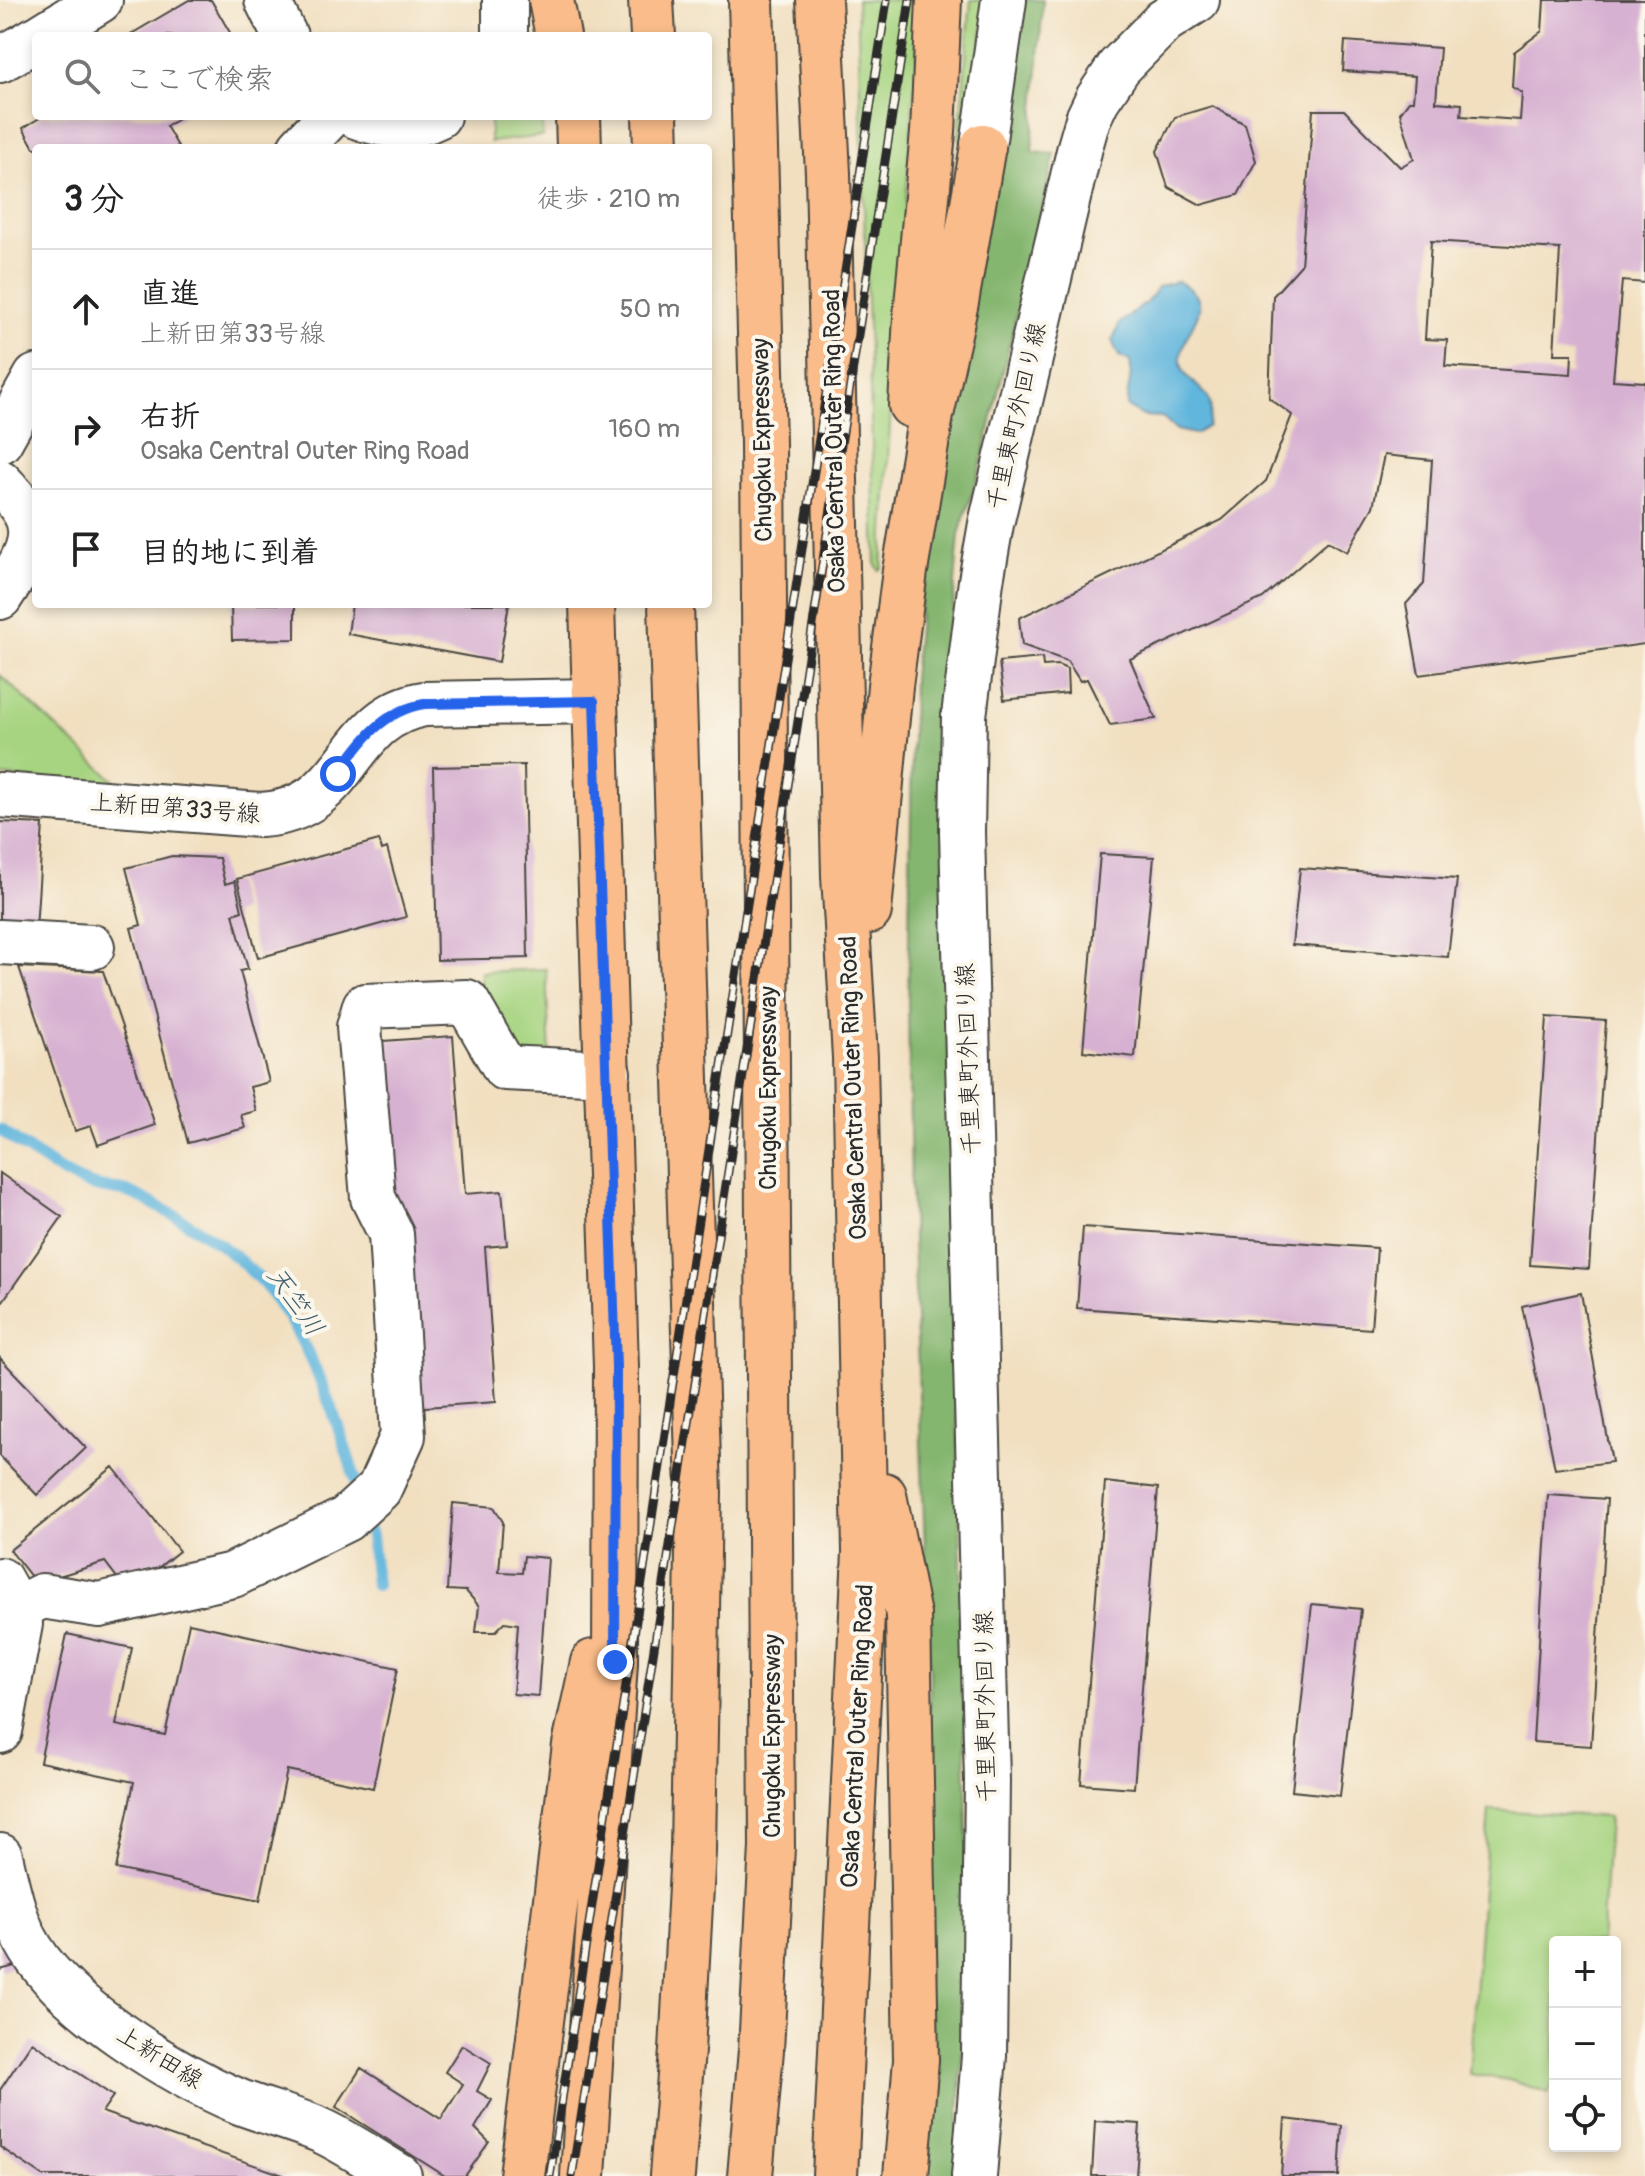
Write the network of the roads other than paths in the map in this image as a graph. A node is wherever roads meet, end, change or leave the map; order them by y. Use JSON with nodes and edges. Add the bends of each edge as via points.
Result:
{"nodes":[{"id":1,"x":100,"y":0,"type":"edge"},
{"id":2,"x":267,"y":0,"type":"edge"},
{"id":3,"x":505,"y":0,"type":"edge"},
{"id":4,"x":551,"y":0,"type":"edge"},
{"id":5,"x":575,"y":0,"type":"edge"},
{"id":6,"x":651,"y":0,"type":"edge"},
{"id":7,"x":751,"y":0,"type":"edge"},
{"id":8,"x":819,"y":0,"type":"edge"},
{"id":9,"x":939,"y":0,"type":"edge"},
{"id":10,"x":1004,"y":0,"type":"edge"},
{"id":11,"x":1197,"y":0,"type":"edge"},
{"id":12,"x":48,"y":32,"type":"edge"},
{"id":13,"x":283,"y":32,"type":"edge"},
{"id":14,"x":505,"y":32,"type":"edge"},
{"id":15,"x":557,"y":32,"type":"edge"},
{"id":16,"x":576,"y":32,"type":"edge"},
{"id":17,"x":653,"y":32,"type":"edge"},
{"id":18,"x":32,"y":41,"type":"edge"},
{"id":19,"x":0,"y":60,"type":"edge"},
{"id":20,"x":326,"y":120,"type":"edge"},
{"id":21,"x":368,"y":120,"type":"edge"},
{"id":22,"x":428,"y":120,"type":"edge"},
{"id":23,"x":655,"y":120,"type":"edge"},
{"id":24,"x":304,"y":144,"type":"edge"},
{"id":25,"x":656,"y":144,"type":"edge"},
{"id":26,"x":983,"y":146,"type":"joint"},
{"id":27,"x":32,"y":384,"type":"edge"},
{"id":28,"x":0,"y":441,"type":"edge"},
{"id":29,"x":0,"y":482,"type":"edge"},
{"id":30,"x":905,"y":571,"type":"junction"},
{"id":31,"x":0,"y":597,"type":"edge"},
{"id":32,"x":592,"y":608,"type":"edge"},
{"id":33,"x":671,"y":608,"type":"edge"},
{"id":34,"x":594,"y":701,"type":"junction"},
{"id":35,"x":0,"y":795,"type":"edge"},
{"id":36,"x":0,"y":942,"type":"edge"},
{"id":37,"x":92,"y":947,"type":"dead end"},
{"id":38,"x":855,"y":1057,"type":"junction"},
{"id":39,"x":608,"y":1073,"type":"junction"},
{"id":40,"x":862,"y":1383,"type":"junction"},
{"id":41,"x":615,"y":1566,"type":"junction"},
{"id":42,"x":8,"y":1594,"type":"edge"},
{"id":43,"x":0,"y":1731,"type":"edge"},
{"id":44,"x":0,"y":1856,"type":"edge"},
{"id":45,"x":399,"y":2176,"type":"edge"},
{"id":46,"x":522,"y":2176,"type":"edge"},
{"id":47,"x":583,"y":2176,"type":"edge"},
{"id":48,"x":672,"y":2176,"type":"edge"},
{"id":49,"x":750,"y":2176,"type":"edge"},
{"id":50,"x":835,"y":2176,"type":"edge"},
{"id":51,"x":906,"y":2176,"type":"edge"},
{"id":52,"x":974,"y":2176,"type":"edge"}],
"edges":[{"from":1,"to":12,"type":"street"},
{"from":2,"to":13,"type":"street"},
{"from":3,"to":14,"type":"street"},
{"from":4,"to":15,"type":"main road"},
{"from":5,"to":16,"type":"main road"},
{"from":6,"to":17,"type":"main road"},
{"from":7,"to":49,"type":"main road","name":"Chugoku Expressway","via":[[763,459],[772,1847]]},
{"from":8,"to":38,"type":"main road","name":"Osaka Central Outer Ring Road","via":[[828,173],[844,876]]},
{"from":9,"to":30,"type":"main road","via":[[916,316]]},
{"from":10,"to":26,"type":"street"},
{"from":11,"to":52,"type":"street","name":"千里東町外回り線","via":[[1164,21],[1119,67],[1088,119],[991,524],[965,701],[962,832],[987,1780],[984,2056]]},
{"from":18,"to":19,"type":"street"},
{"from":20,"to":24,"type":"street"},
{"from":21,"to":22,"type":"street","via":[[402,127]]},
{"from":23,"to":25,"type":"main road"},
{"from":26,"to":30,"type":"main road"},
{"from":27,"to":28,"type":"street"},
{"from":29,"to":31,"type":"street","via":[[26,513],[30,535]]},
{"from":30,"to":38,"type":"main road"},
{"from":32,"to":34,"type":"main road"},
{"from":33,"to":48,"type":"main road","via":[[699,1492],[693,1851]]},
{"from":34,"to":35,"type":"street","name":"上新田第33号線","via":[[408,707],[380,723],[310,802],[279,814]]},
{"from":34,"to":39,"type":"main road"},
{"from":36,"to":37,"type":"street"},
{"from":38,"to":40,"type":"main road","name":"Osaka Central Outer Ring Road"},
{"from":39,"to":41,"type":"main road"},
{"from":39,"to":42,"type":"street","via":[[505,1068],[467,1002],[365,1006],[359,1027],[373,1198],[391,1234],[403,1436],[379,1489],[346,1519],[233,1575],[99,1605]]},
{"from":40,"to":50,"type":"main road","name":"Osaka Central Outer Ring Road","via":[[865,1552]]},
{"from":40,"to":51,"type":"main road","via":[[908,1615],[916,2060]]},
{"from":41,"to":46,"type":"main road","via":[[575,1745]]},
{"from":41,"to":47,"type":"main road","via":[[615,1662]]},
{"from":42,"to":43,"type":"street","via":[[20,1624]]},
{"from":44,"to":45,"type":"street","name":"上新田線","via":[[31,1949],[73,1998],[154,2057],[211,2089],[324,2132]]}]}
